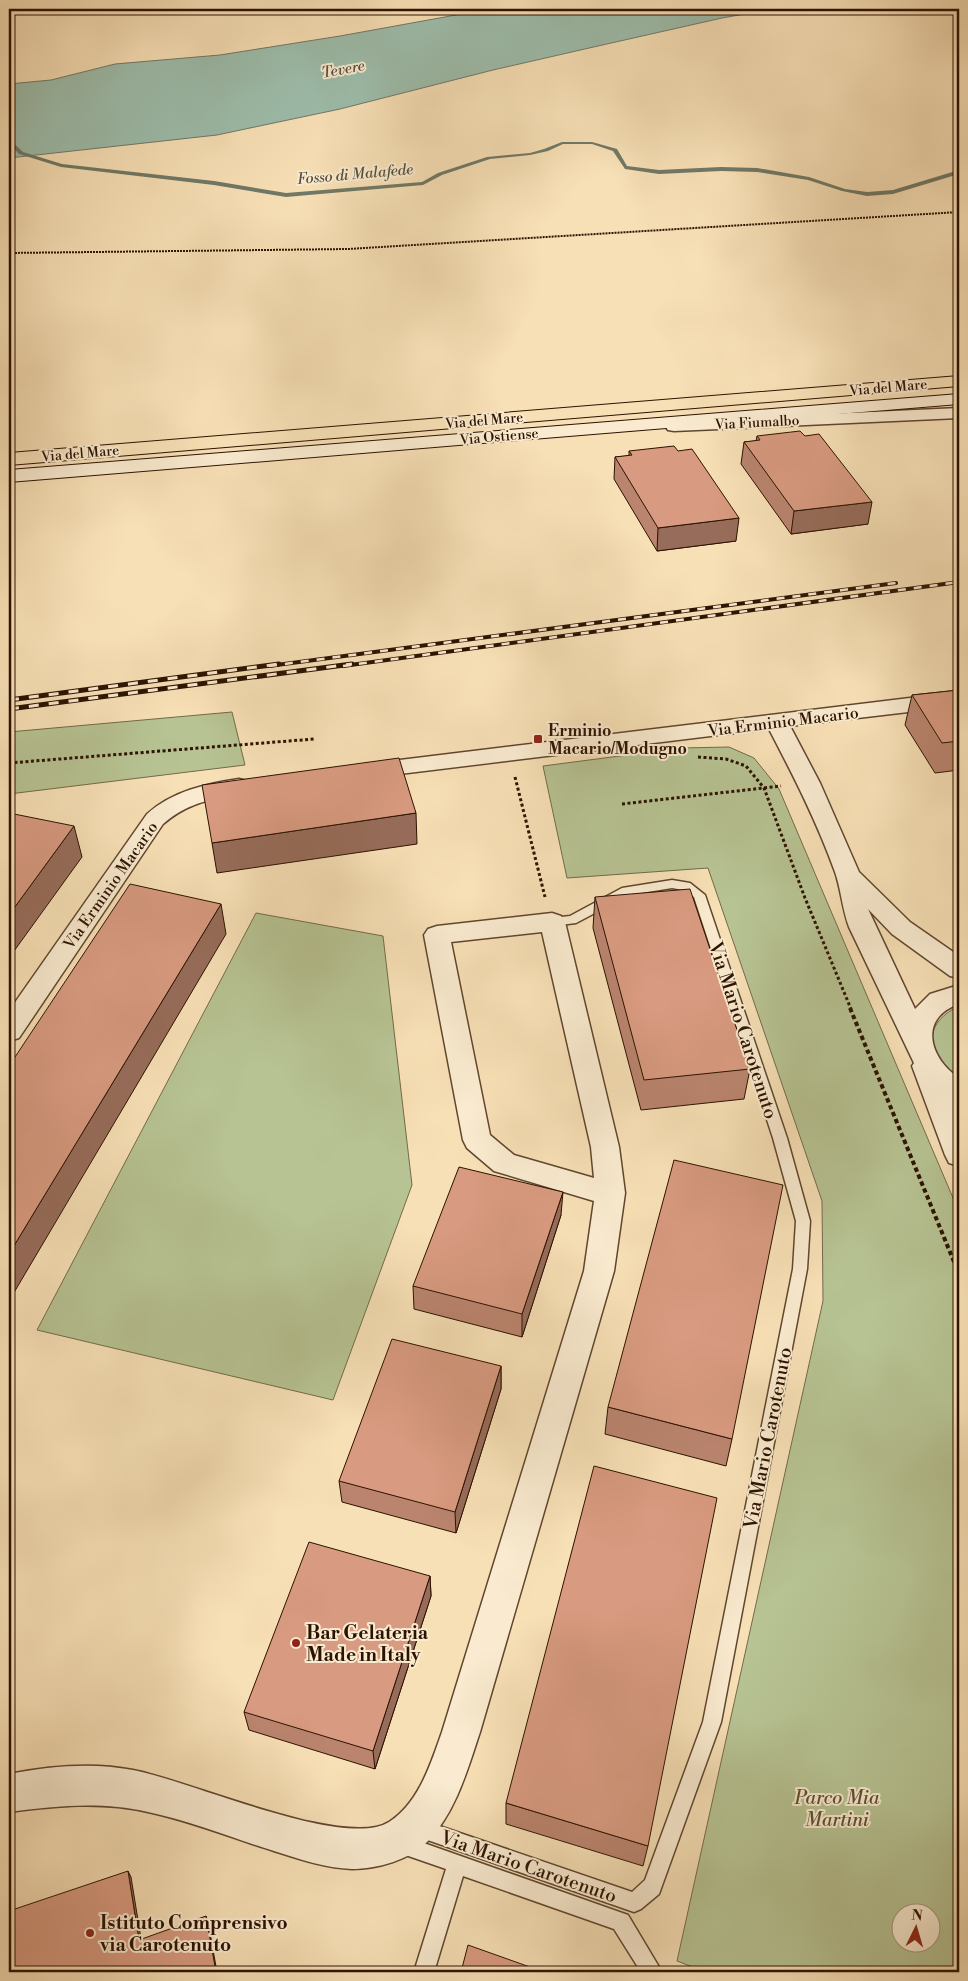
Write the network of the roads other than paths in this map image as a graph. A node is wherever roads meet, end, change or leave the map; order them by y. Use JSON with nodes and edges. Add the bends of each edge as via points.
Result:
{"nodes":[{"id":1,"x":959,"y":381,"type":"edge"},
{"id":2,"x":959,"y":399,"type":"edge"},
{"id":3,"x":959,"y":413,"type":"edge"},
{"id":4,"x":556,"y":432,"type":"junction"},
{"id":5,"x":9,"y":459,"type":"edge"},
{"id":6,"x":9,"y":476,"type":"edge"},
{"id":7,"x":959,"y":699,"type":"edge"},
{"id":8,"x":777,"y":722,"type":"junction"},
{"id":9,"x":347,"y":773,"type":"edge"},
{"id":10,"x":256,"y":784,"type":"edge"},
{"id":11,"x":848,"y":874,"type":"junction"},
{"id":12,"x":552,"y":922,"type":"junction"},
{"id":13,"x":959,"y":969,"type":"edge"},
{"id":14,"x":959,"y":994,"type":"edge"},
{"id":15,"x":9,"y":1031,"type":"edge"},
{"id":16,"x":920,"y":1051,"type":"junction"},
{"id":17,"x":959,"y":1092,"type":"edge"},
{"id":18,"x":959,"y":1155,"type":"edge"},
{"id":19,"x":610,"y":1193,"type":"junction"},
{"id":20,"x":9,"y":1793,"type":"edge"},
{"id":21,"x":404,"y":1834,"type":"junction"},
{"id":22,"x":457,"y":1864,"type":"junction"},
{"id":23,"x":424,"y":1972,"type":"edge"},
{"id":24,"x":652,"y":1972,"type":"edge"}],
"edges":[{"from":1,"to":5,"type":"main road","name":"Via del Mare"},
{"from":2,"to":4,"type":"main road","name":"Via Ostiense"},
{"from":3,"to":4,"type":"street","name":"Via Fiumalbo"},
{"from":4,"to":6,"type":"main road","name":"Via Ostiense"},
{"from":7,"to":8,"type":"street","name":"Via Erminio Macario"},
{"from":8,"to":9,"type":"street","name":"Via Erminio Macario"},
{"from":8,"to":11,"type":"street","via":[[809,783]]},
{"from":10,"to":15,"type":"street","name":"Via Erminio Macario","via":[[205,792],[181,800],[161,813]]},
{"from":11,"to":13,"type":"street","via":[[901,928]]},
{"from":11,"to":16,"type":"street","via":[[862,927]]},
{"from":12,"to":19,"type":"street","name":"Via Mario Carotenuto","via":[[605,1147]]},
{"from":12,"to":19,"type":"street","name":"Via Mario Carotenuto","via":[[437,935],[477,1140],[504,1163]]},
{"from":12,"to":21,"type":"lane","name":"Via Mario Carotenuto","via":[[572,920],[626,891],[672,884],[686,886],[699,895],[780,1138],[803,1221],[800,1269],[712,1722],[652,1887],[634,1902]]},
{"from":14,"to":16,"type":"street","via":[[943,999],[925,1014],[918,1029]]},
{"from":16,"to":17,"type":"street","via":[[941,1080]]},
{"from":16,"to":18,"type":"street"},
{"from":19,"to":21,"type":"street","name":"Via Mario Carotenuto","via":[[599,1270],[462,1732],[440,1787],[428,1808]]},
{"from":20,"to":21,"type":"street","via":[[85,1785],[111,1786],[153,1794],[323,1845],[365,1848]]},
{"from":21,"to":22,"type":"lane"},
{"from":22,"to":23,"type":"lane"},
{"from":22,"to":24,"type":"lane","via":[[621,1922]]}]}
